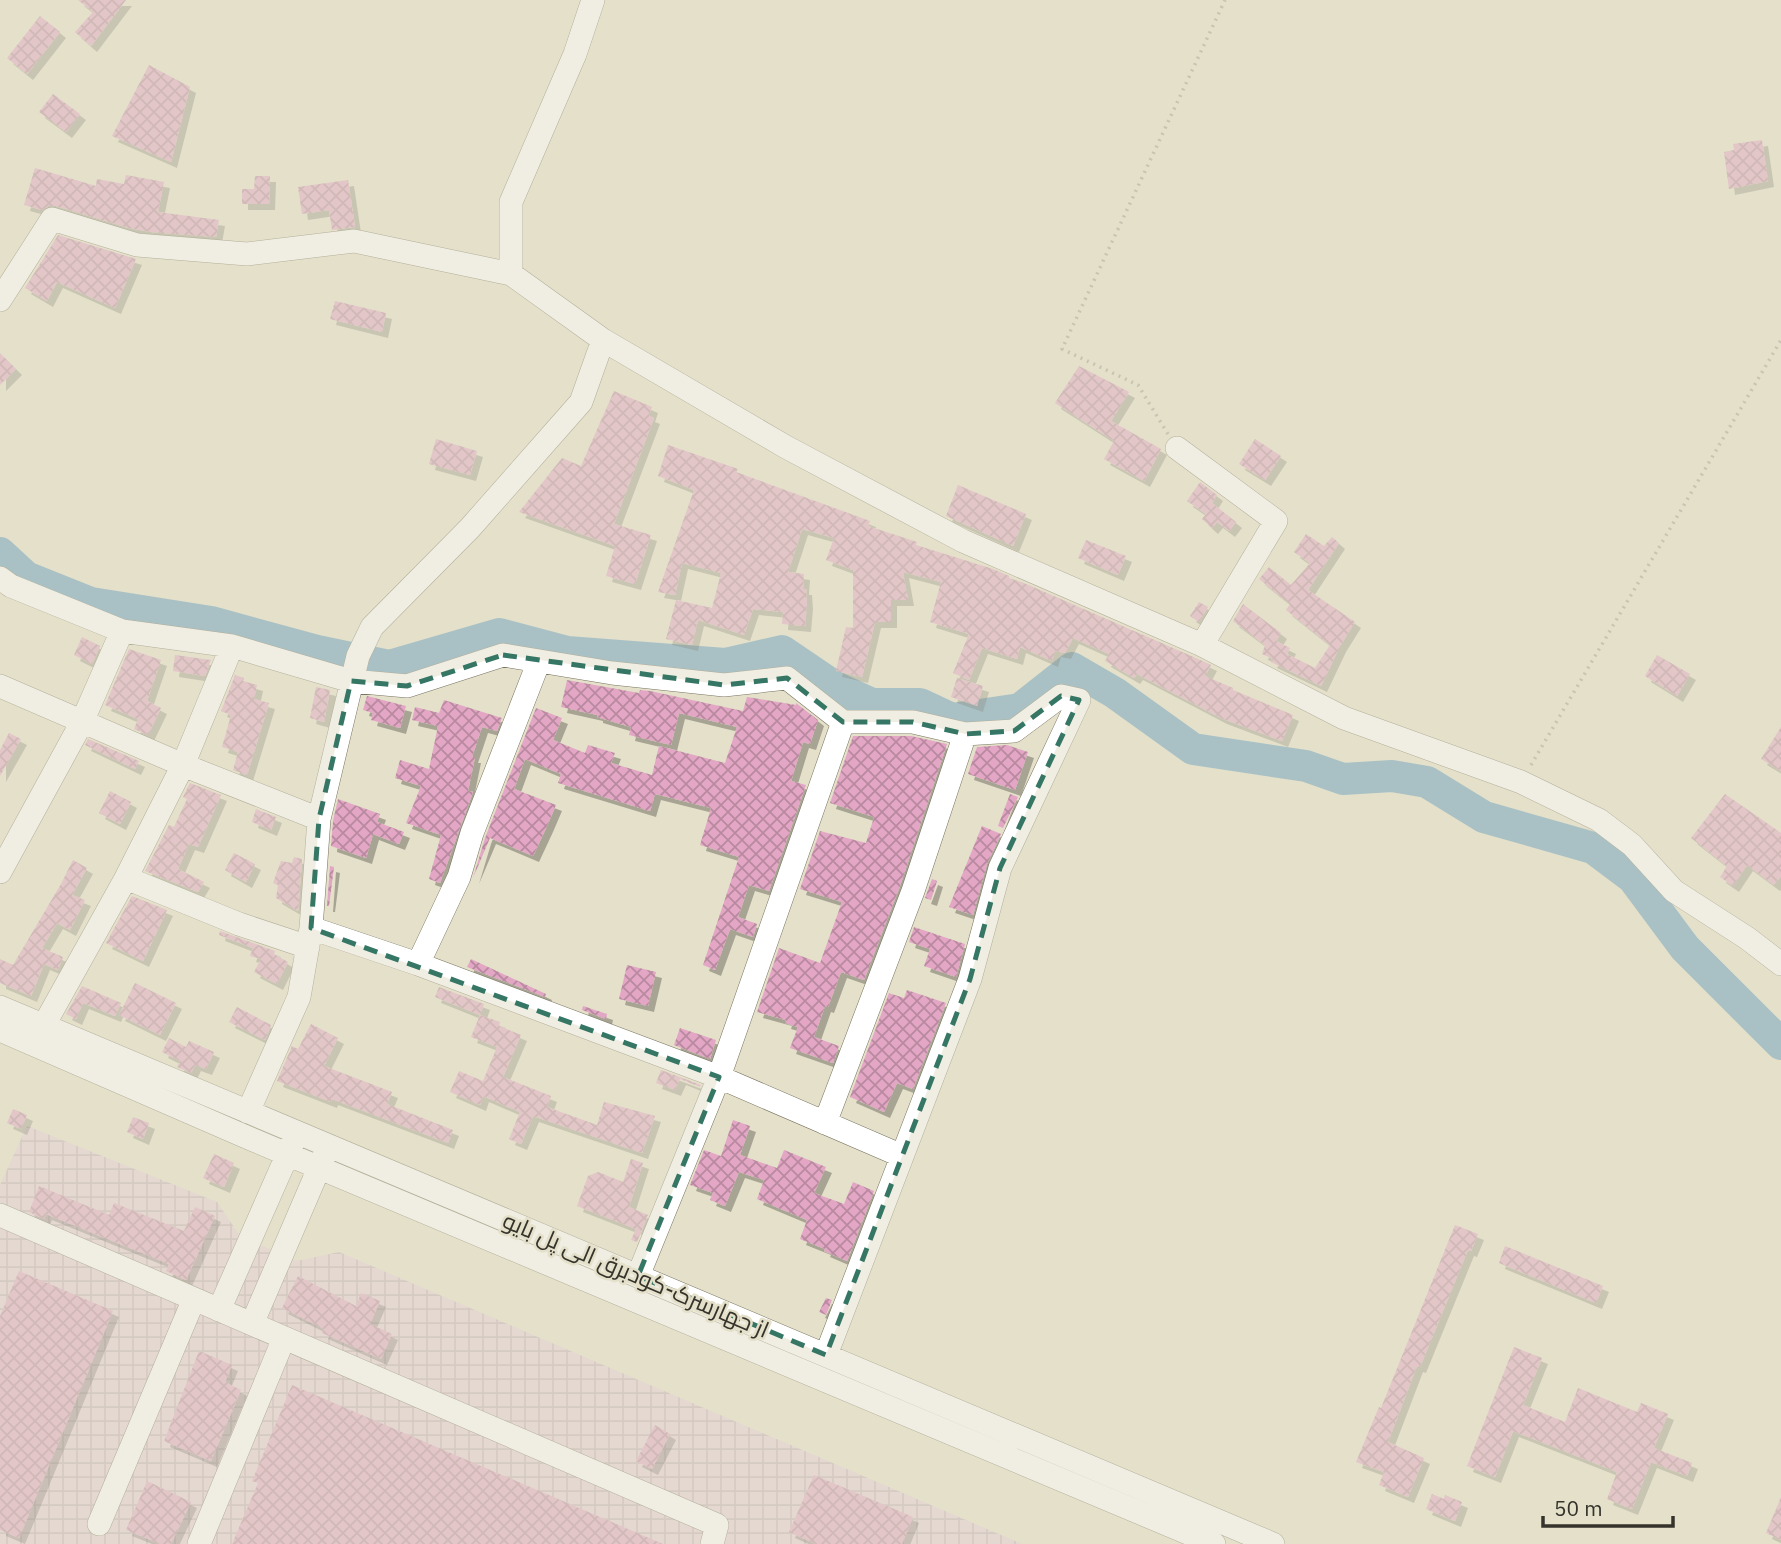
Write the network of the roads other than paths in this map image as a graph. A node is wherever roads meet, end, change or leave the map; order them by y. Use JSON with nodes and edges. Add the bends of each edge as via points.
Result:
{"nodes":[{"id":1,"x":593,"y":0,"type":"edge"},
{"id":2,"x":511,"y":274,"type":"junction"},
{"id":3,"x":0,"y":300,"type":"edge"},
{"id":4,"x":603,"y":340,"type":"junction"},
{"id":5,"x":1177,"y":448,"type":"road end"},
{"id":6,"x":0,"y":578,"type":"edge"},
{"id":7,"x":122,"y":631,"type":"junction"},
{"id":8,"x":1202,"y":645,"type":"junction"},
{"id":9,"x":232,"y":646,"type":"junction"},
{"id":10,"x":539,"y":661,"type":"junction"},
{"id":11,"x":354,"y":669,"type":"junction"},
{"id":12,"x":0,"y":686,"type":"edge"},
{"id":13,"x":82,"y":722,"type":"junction"},
{"id":14,"x":843,"y":722,"type":"junction"},
{"id":15,"x":965,"y":734,"type":"junction"},
{"id":16,"x":183,"y":765,"type":"junction"},
{"id":17,"x":319,"y":819,"type":"junction"},
{"id":18,"x":0,"y":872,"type":"edge"},
{"id":19,"x":126,"y":878,"type":"junction"},
{"id":20,"x":309,"y":937,"type":"junction"},
{"id":21,"x":418,"y":964,"type":"junction"},
{"id":22,"x":1781,"y":964,"type":"edge"},
{"id":23,"x":0,"y":1007,"type":"edge"},
{"id":24,"x":44,"y":1025,"type":"junction"},
{"id":25,"x":0,"y":1030,"type":"edge"},
{"id":26,"x":719,"y":1077,"type":"junction"},
{"id":27,"x":248,"y":1112,"type":"junction"},
{"id":28,"x":825,"y":1123,"type":"junction"},
{"id":29,"x":297,"y":1132,"type":"junction"},
{"id":30,"x":329,"y":1146,"type":"junction"},
{"id":31,"x":287,"y":1154,"type":"junction"},
{"id":32,"x":902,"y":1156,"type":"junction"},
{"id":33,"x":319,"y":1168,"type":"junction"},
{"id":34,"x":0,"y":1215,"type":"edge"},
{"id":35,"x":638,"y":1276,"type":"junction"},
{"id":36,"x":194,"y":1299,"type":"junction"},
{"id":37,"x":219,"y":1310,"type":"junction"},
{"id":38,"x":251,"y":1324,"type":"junction"},
{"id":39,"x":284,"y":1338,"type":"junction"},
{"id":40,"x":826,"y":1355,"type":"junction"},
{"id":41,"x":99,"y":1524,"type":"dead end"},
{"id":42,"x":199,"y":1544,"type":"edge"},
{"id":43,"x":712,"y":1544,"type":"edge"},
{"id":44,"x":1214,"y":1544,"type":"edge"},
{"id":45,"x":1273,"y":1544,"type":"edge"}],
"edges":[{"from":1,"to":2,"type":"street","via":[[512,202]]},
{"from":2,"to":3,"type":"street","via":[[354,241],[247,254],[137,245],[52,219]]},
{"from":2,"to":4,"type":"street"},
{"from":4,"to":8,"type":"street","via":[[786,447],[964,541]]},
{"from":4,"to":11,"type":"street","via":[[581,401],[470,528],[372,627]]},
{"from":5,"to":8,"type":"street","via":[[1276,521]]},
{"from":6,"to":7,"type":"street"},
{"from":7,"to":9,"type":"street"},
{"from":7,"to":13,"type":"street"},
{"from":8,"to":22,"type":"street","via":[[1344,718],[1521,782],[1599,820],[1632,845],[1674,891]]},
{"from":9,"to":11,"type":"street"},
{"from":9,"to":16,"type":"street"},
{"from":10,"to":11,"type":"street","via":[[503,655],[407,686]]},
{"from":10,"to":14,"type":"street","via":[[724,685],[787,678]]},
{"from":10,"to":21,"type":"street","via":[[459,877]]},
{"from":11,"to":17,"type":"street"},
{"from":12,"to":13,"type":"street"},
{"from":13,"to":16,"type":"street"},
{"from":13,"to":18,"type":"street"},
{"from":14,"to":15,"type":"street","via":[[912,722]]},
{"from":14,"to":26,"type":"street"},
{"from":15,"to":28,"type":"street","via":[[913,891]]},
{"from":15,"to":32,"type":"street","via":[[1014,731],[1061,696],[1079,700],[1000,868],[970,979]]},
{"from":16,"to":17,"type":"street"},
{"from":16,"to":19,"type":"street"},
{"from":17,"to":20,"type":"street"},
{"from":19,"to":20,"type":"street","via":[[226,919]]},
{"from":19,"to":24,"type":"street"},
{"from":20,"to":21,"type":"street"},
{"from":20,"to":27,"type":"street","via":[[299,998]]},
{"from":21,"to":26,"type":"street"},
{"from":23,"to":24,"type":"street","name":"از جهارسرک-کودبرق الی پل بایو"},
{"from":24,"to":27,"type":"street","name":"از جهارسرک-کودبرق الی پل بایو"},
{"from":25,"to":31,"type":"street","name":"از جهارسرک-کودبرق الی پل بایو"},
{"from":26,"to":28,"type":"street"},
{"from":26,"to":35,"type":"street"},
{"from":27,"to":29,"type":"street","name":"از جهارسرک-کودبرق الی پل بایو"},
{"from":28,"to":32,"type":"street"},
{"from":29,"to":30,"type":"street","name":"از جهارسرک-کودبرق الی پل بایو"},
{"from":29,"to":31,"type":"street"},
{"from":30,"to":33,"type":"street"},
{"from":30,"to":35,"type":"street","name":"از جهارسرک-کودبرق الی پل بایو"},
{"from":31,"to":33,"type":"street","name":"از جهارسرک-کودبرق الی پل بایو"},
{"from":31,"to":37,"type":"street"},
{"from":32,"to":40,"type":"street"},
{"from":33,"to":38,"type":"street"},
{"from":33,"to":44,"type":"street","name":"از جهارسرک-کودبرق الی پل بایو"},
{"from":34,"to":36,"type":"street"},
{"from":35,"to":40,"type":"street","name":"از جهارسرک-کودبرق الی پل بایو"},
{"from":36,"to":37,"type":"street"},
{"from":36,"to":41,"type":"street"},
{"from":37,"to":38,"type":"street"},
{"from":38,"to":39,"type":"street"},
{"from":39,"to":42,"type":"street"},
{"from":39,"to":43,"type":"street","via":[[717,1525]]},
{"from":40,"to":45,"type":"street","name":"از جهارسرک-کودبرق الی پل بایو"}]}
